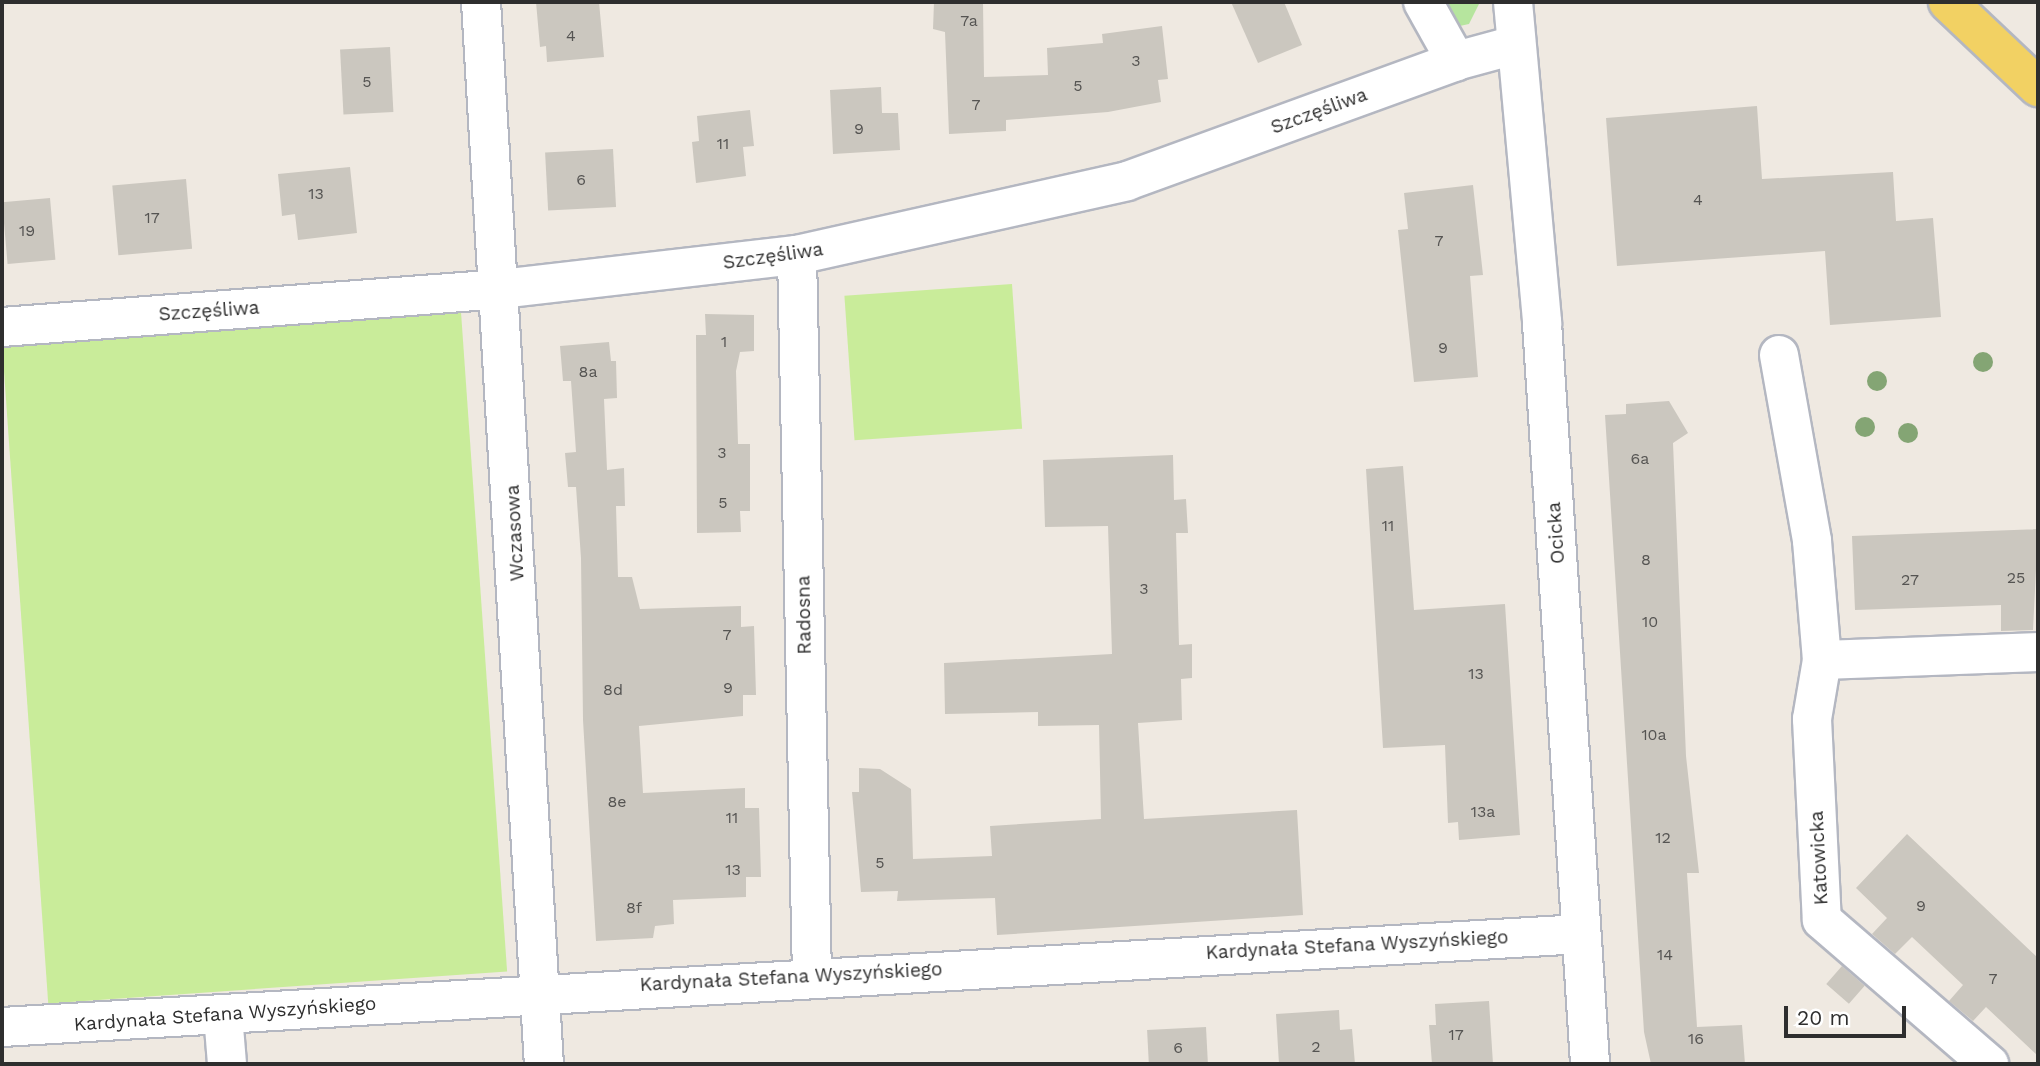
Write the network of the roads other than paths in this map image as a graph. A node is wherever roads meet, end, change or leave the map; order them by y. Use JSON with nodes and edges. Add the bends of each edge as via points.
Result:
{"nodes":[{"id":1,"x":481,"y":2,"type":"edge"},
{"id":2,"x":1423,"y":2,"type":"edge"},
{"id":3,"x":1513,"y":2,"type":"edge"},
{"id":4,"x":1948,"y":2,"type":"edge"},
{"id":5,"x":1516,"y":45,"type":"junction"},
{"id":6,"x":1456,"y":61,"type":"junction"},
{"id":7,"x":2038,"y":87,"type":"edge"},
{"id":8,"x":797,"y":255,"type":"junction"},
{"id":9,"x":501,"y":289,"type":"junction"},
{"id":10,"x":2,"y":327,"type":"edge"},
{"id":11,"x":1780,"y":355,"type":"dead end"},
{"id":12,"x":2038,"y":652,"type":"edge"},
{"id":13,"x":1822,"y":660,"type":"junction"},
{"id":14,"x":1581,"y":934,"type":"junction"},
{"id":15,"x":812,"y":975,"type":"junction"},
{"id":16,"x":541,"y":992,"type":"junction"},
{"id":17,"x":223,"y":1015,"type":"junction"},
{"id":18,"x":2,"y":1027,"type":"edge"},
{"id":19,"x":227,"y":1064,"type":"edge"},
{"id":20,"x":544,"y":1064,"type":"edge"},
{"id":21,"x":1590,"y":1064,"type":"edge"},
{"id":22,"x":1989,"y":1064,"type":"edge"}],
"edges":[{"from":1,"to":9,"type":"street","name":"Wczasowa"},
{"from":2,"to":6,"type":"street"},
{"from":3,"to":5,"type":"street","name":"Ocicka"},
{"from":4,"to":7,"type":"main road"},
{"from":5,"to":6,"type":"street","name":"Szczęśliwa"},
{"from":5,"to":14,"type":"street","name":"Ocicka","via":[[1543,335]]},
{"from":6,"to":8,"type":"street","name":"Szczęśliwa","via":[[1127,181]]},
{"from":8,"to":9,"type":"street","name":"Szczęśliwa"},
{"from":8,"to":15,"type":"street","name":"Radosna"},
{"from":9,"to":10,"type":"street","name":"Szczęśliwa"},
{"from":9,"to":16,"type":"street","name":"Wczasowa"},
{"from":11,"to":13,"type":"street","name":"Katowicka","via":[[1812,541]]},
{"from":12,"to":13,"type":"street"},
{"from":13,"to":22,"type":"street","name":"Katowicka","via":[[1812,719],[1822,920]]},
{"from":14,"to":15,"type":"street","name":"Kardynała Stefana Wyszyńskiego"},
{"from":14,"to":21,"type":"street","name":"Ocicka"},
{"from":15,"to":16,"type":"street","name":"Kardynała Stefana Wyszyńskiego"},
{"from":16,"to":17,"type":"street","name":"Kardynała Stefana Wyszyńskiego"},
{"from":16,"to":20,"type":"street","name":"Wczasowa"},
{"from":17,"to":18,"type":"street","name":"Kardynała Stefana Wyszyńskiego"},
{"from":17,"to":19,"type":"street"}]}
